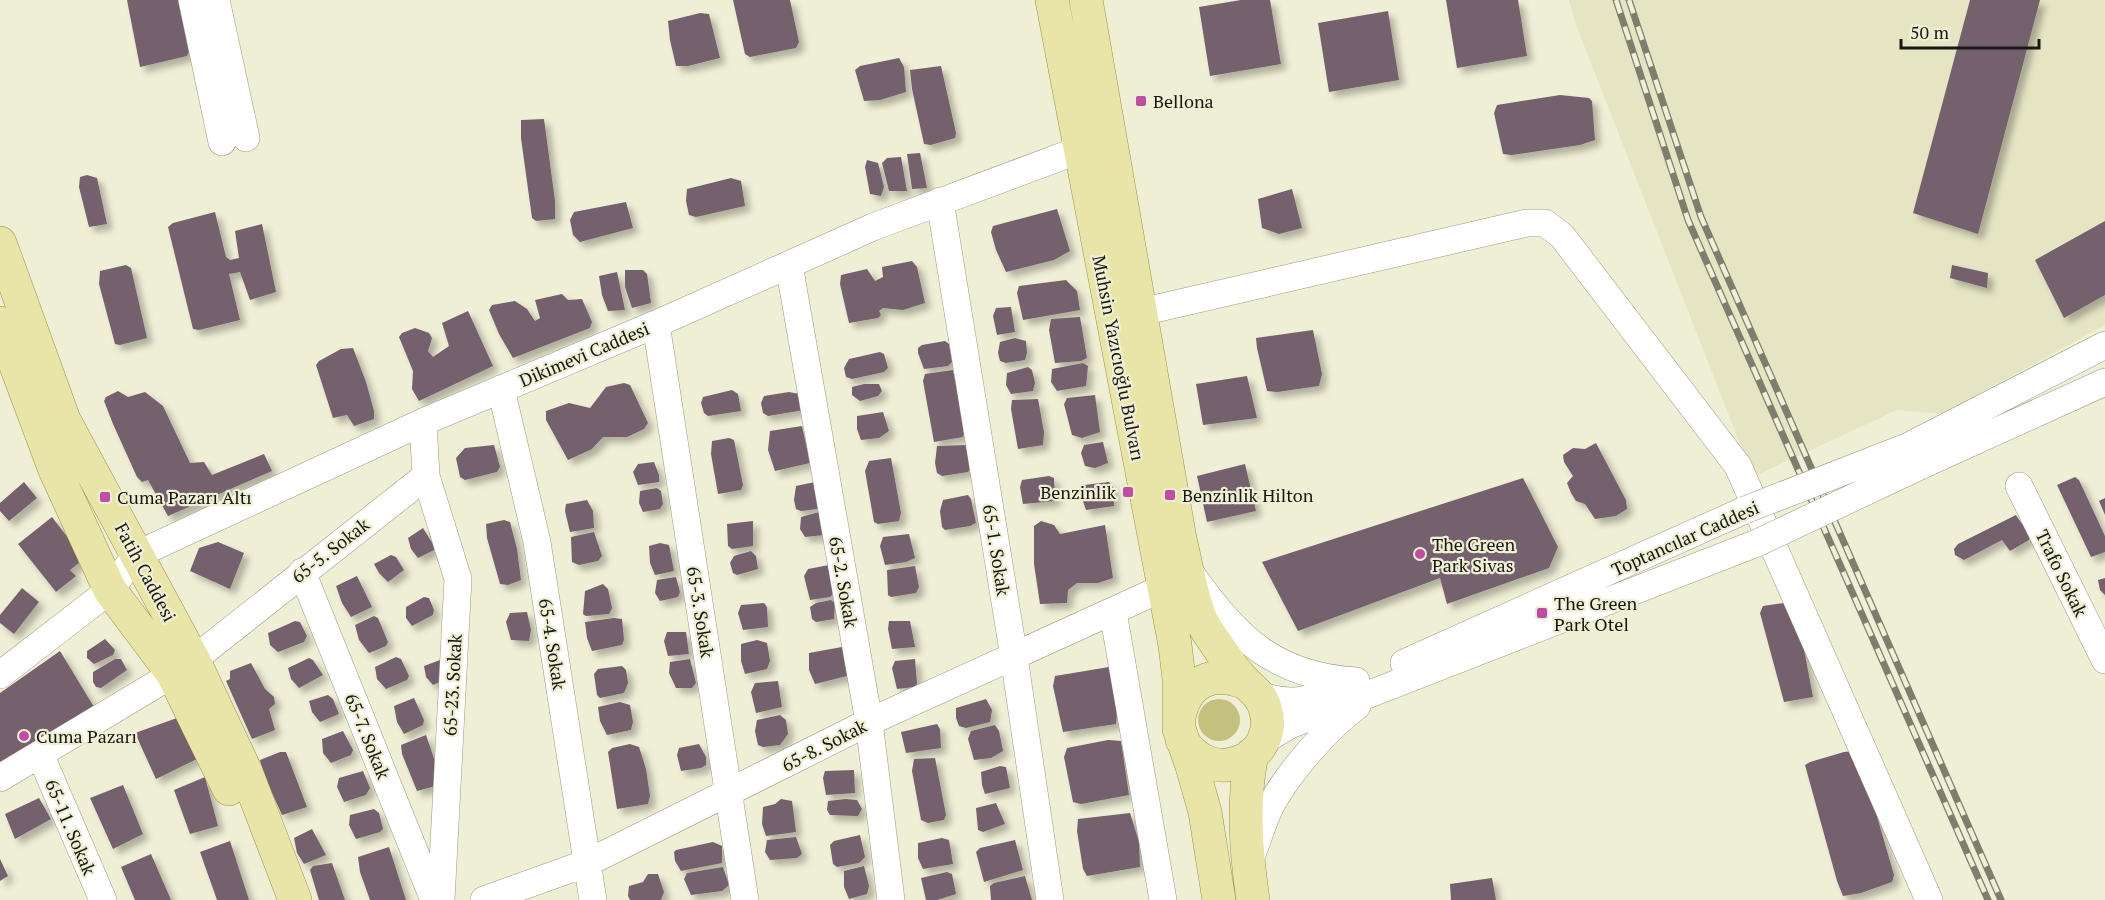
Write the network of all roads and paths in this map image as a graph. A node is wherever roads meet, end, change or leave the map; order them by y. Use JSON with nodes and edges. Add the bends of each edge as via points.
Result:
{"nodes":[{"id":1,"x":192,"y":0,"type":"edge"},
{"id":2,"x":216,"y":0,"type":"edge"},
{"id":3,"x":1052,"y":0,"type":"edge"},
{"id":4,"x":1086,"y":0,"type":"edge"},
{"id":5,"x":1079,"y":150,"type":"junction"},
{"id":6,"x":940,"y":201,"type":"junction"},
{"id":7,"x":0,"y":243,"type":"edge"},
{"id":8,"x":789,"y":264,"type":"junction"},
{"id":9,"x":1140,"y":312,"type":"junction"},
{"id":10,"x":0,"y":323,"type":"edge"},
{"id":11,"x":656,"y":324,"type":"junction"},
{"id":12,"x":2105,"y":345,"type":"edge"},
{"id":13,"x":2105,"y":382,"type":"edge"},
{"id":14,"x":501,"y":389,"type":"junction"},
{"id":15,"x":423,"y":422,"type":"junction"},
{"id":16,"x":1915,"y":456,"type":"junction"},
{"id":17,"x":426,"y":476,"type":"junction"},
{"id":18,"x":2019,"y":486,"type":"dead end"},
{"id":19,"x":136,"y":555,"type":"junction"},
{"id":20,"x":302,"y":572,"type":"junction"},
{"id":21,"x":1175,"y":578,"type":"junction"},
{"id":22,"x":110,"y":590,"type":"junction"},
{"id":23,"x":1113,"y":612,"type":"junction"},
{"id":24,"x":1014,"y":657,"type":"junction"},
{"id":25,"x":2105,"y":660,"type":"edge"},
{"id":26,"x":4,"y":662,"type":"edge"},
{"id":27,"x":183,"y":667,"type":"junction"},
{"id":28,"x":1371,"y":687,"type":"junction"},
{"id":29,"x":1251,"y":688,"type":"junction"},
{"id":30,"x":869,"y":722,"type":"junction"},
{"id":31,"x":1180,"y":728,"type":"junction"},
{"id":32,"x":1257,"y":748,"type":"junction"},
{"id":33,"x":40,"y":754,"type":"junction"},
{"id":34,"x":0,"y":778,"type":"edge"},
{"id":35,"x":730,"y":792,"type":"junction"},
{"id":36,"x":587,"y":863,"type":"junction"},
{"id":37,"x":1248,"y":866,"type":"junction"},
{"id":38,"x":102,"y":900,"type":"edge"},
{"id":39,"x":272,"y":900,"type":"edge"},
{"id":40,"x":295,"y":900,"type":"edge"},
{"id":41,"x":434,"y":900,"type":"edge"},
{"id":42,"x":441,"y":900,"type":"edge"},
{"id":43,"x":484,"y":900,"type":"edge"},
{"id":44,"x":593,"y":900,"type":"edge"},
{"id":45,"x":745,"y":900,"type":"edge"},
{"id":46,"x":891,"y":900,"type":"edge"},
{"id":47,"x":1050,"y":900,"type":"edge"},
{"id":48,"x":1163,"y":900,"type":"edge"},
{"id":49,"x":1219,"y":900,"type":"edge"},
{"id":50,"x":1253,"y":900,"type":"edge"},
{"id":51,"x":1929,"y":900,"type":"edge"}],
"edges":[{"from":1,"to":2,"type":"street","via":[[234,140]]},
{"from":3,"to":5,"type":"main road","name":"Muhsin Yazıcıoğlu Bulvarı"},
{"from":4,"to":9,"type":"main road","name":"Muhsin Yazıcıoğlu Bulvarı"},
{"from":5,"to":6,"type":"street","name":"Dikimevi Caddesi"},
{"from":5,"to":21,"type":"main road","name":"Muhsin Yazıcıoğlu Bulvarı"},
{"from":6,"to":8,"type":"street","name":"Dikimevi Caddesi"},
{"from":6,"to":24,"type":"street","name":"65-1. Sokak"},
{"from":7,"to":19,"type":"main road","name":"Fatih Caddesi","via":[[64,420]]},
{"from":8,"to":11,"type":"street","name":"Dikimevi Caddesi"},
{"from":8,"to":30,"type":"street","name":"65-2. Sokak"},
{"from":9,"to":21,"type":"main road","name":"Muhsin Yazıcıoğlu Bulvarı"},
{"from":9,"to":51,"type":"street","via":[[1527,223],[1545,223],[1562,236],[1738,466]]},
{"from":10,"to":22,"type":"main road","name":"Fatih Caddesi","via":[[55,470]]},
{"from":11,"to":14,"type":"street","name":"Dikimevi Caddesi"},
{"from":11,"to":35,"type":"street","name":"65-3. Sokak"},
{"from":12,"to":16,"type":"street","name":"Toptancılar Caddesi"},
{"from":13,"to":16,"type":"street","name":"Toptancılar Caddesi"},
{"from":14,"to":15,"type":"street","name":"Dikimevi Caddesi"},
{"from":14,"to":36,"type":"street","name":"65-4. Sokak","via":[[537,542]]},
{"from":15,"to":17,"type":"street"},
{"from":15,"to":19,"type":"street","name":"Dikimevi Caddesi"},
{"from":16,"to":28,"type":"street","name":"Toptancılar Caddesi","bridge":true,"via":[[1745,510]]},
{"from":16,"to":28,"type":"street","name":"Toptancılar Caddesi","bridge":true,"via":[[1757,543]]},
{"from":17,"to":20,"type":"street","name":"65-5. Sokak"},
{"from":17,"to":42,"type":"street","name":"65-23. Sokak","via":[[458,579]]},
{"from":18,"to":25,"type":"street","name":"Trafo Sokak"},
{"from":19,"to":22,"type":"street","name":"Dikimevi Caddesi"},
{"from":19,"to":27,"type":"main road","name":"Fatih Caddesi"},
{"from":20,"to":27,"type":"street","name":"65-5. Sokak"},
{"from":20,"to":41,"type":"street","name":"65-7. Sokak"},
{"from":21,"to":23,"type":"street","name":"65-8. Sokak"},
{"from":21,"to":28,"type":"street","via":[[1207,596],[1251,645],[1279,661]]},
{"from":21,"to":29,"type":"main road","name":"Muhsin Yazıcıoğlu Bulvarı","via":[[1223,653]]},
{"from":21,"to":31,"type":"main road","name":"Muhsin Yazıcıoğlu Bulvarı"},
{"from":22,"to":26,"type":"street","name":"Dikimevi Caddesi"},
{"from":22,"to":27,"type":"main road","name":"Fatih Caddesi"},
{"from":23,"to":24,"type":"street","name":"65-8. Sokak"},
{"from":23,"to":48,"type":"street"},
{"from":24,"to":30,"type":"street","name":"65-8. Sokak"},
{"from":24,"to":47,"type":"street","name":"65-1. Sokak"},
{"from":27,"to":33,"type":"street","name":"65-5. Sokak"},
{"from":27,"to":39,"type":"main road","name":"Fatih Caddesi","via":[[254,840]]},
{"from":27,"to":40,"type":"main road","name":"Fatih Caddesi","via":[[246,772]]},
{"from":28,"to":29,"type":"street","name":"Toptancılar Caddesi","via":[[1289,702],[1272,699]]},
{"from":28,"to":32,"type":"street","name":"Toptancılar Caddesi","via":[[1290,725]]},
{"from":28,"to":37,"type":"street","via":[[1294,771],[1271,805]]},
{"from":29,"to":31,"type":"main road","via":[[1224,677],[1202,682],[1186,696]]},
{"from":29,"to":32,"type":"main road","name":"Muhsin Yazıcıoğlu Bulvarı","via":[[1265,708],[1267,719]]},
{"from":30,"to":35,"type":"street","name":"65-8. Sokak"},
{"from":30,"to":46,"type":"street","name":"65-2. Sokak"},
{"from":31,"to":32,"type":"main road","via":[[1188,749],[1216,765],[1238,763]]},
{"from":31,"to":49,"type":"main road","name":"Muhsin Yazıcıoğlu Bulvarı","via":[[1205,812]]},
{"from":32,"to":37,"type":"main road","name":"Muhsin Yazıcıoğlu Bulvarı","via":[[1247,785]]},
{"from":33,"to":34,"type":"street","name":"65-5. Sokak"},
{"from":33,"to":38,"type":"street","name":"65-11. Sokak"},
{"from":35,"to":36,"type":"street","name":"65-8. Sokak"},
{"from":35,"to":45,"type":"street","name":"65-3. Sokak"},
{"from":36,"to":43,"type":"street","name":"65-8. Sokak"},
{"from":36,"to":44,"type":"street","name":"65-4. Sokak"},
{"from":37,"to":50,"type":"main road","name":"Muhsin Yazıcıoğlu Bulvarı"}]}
